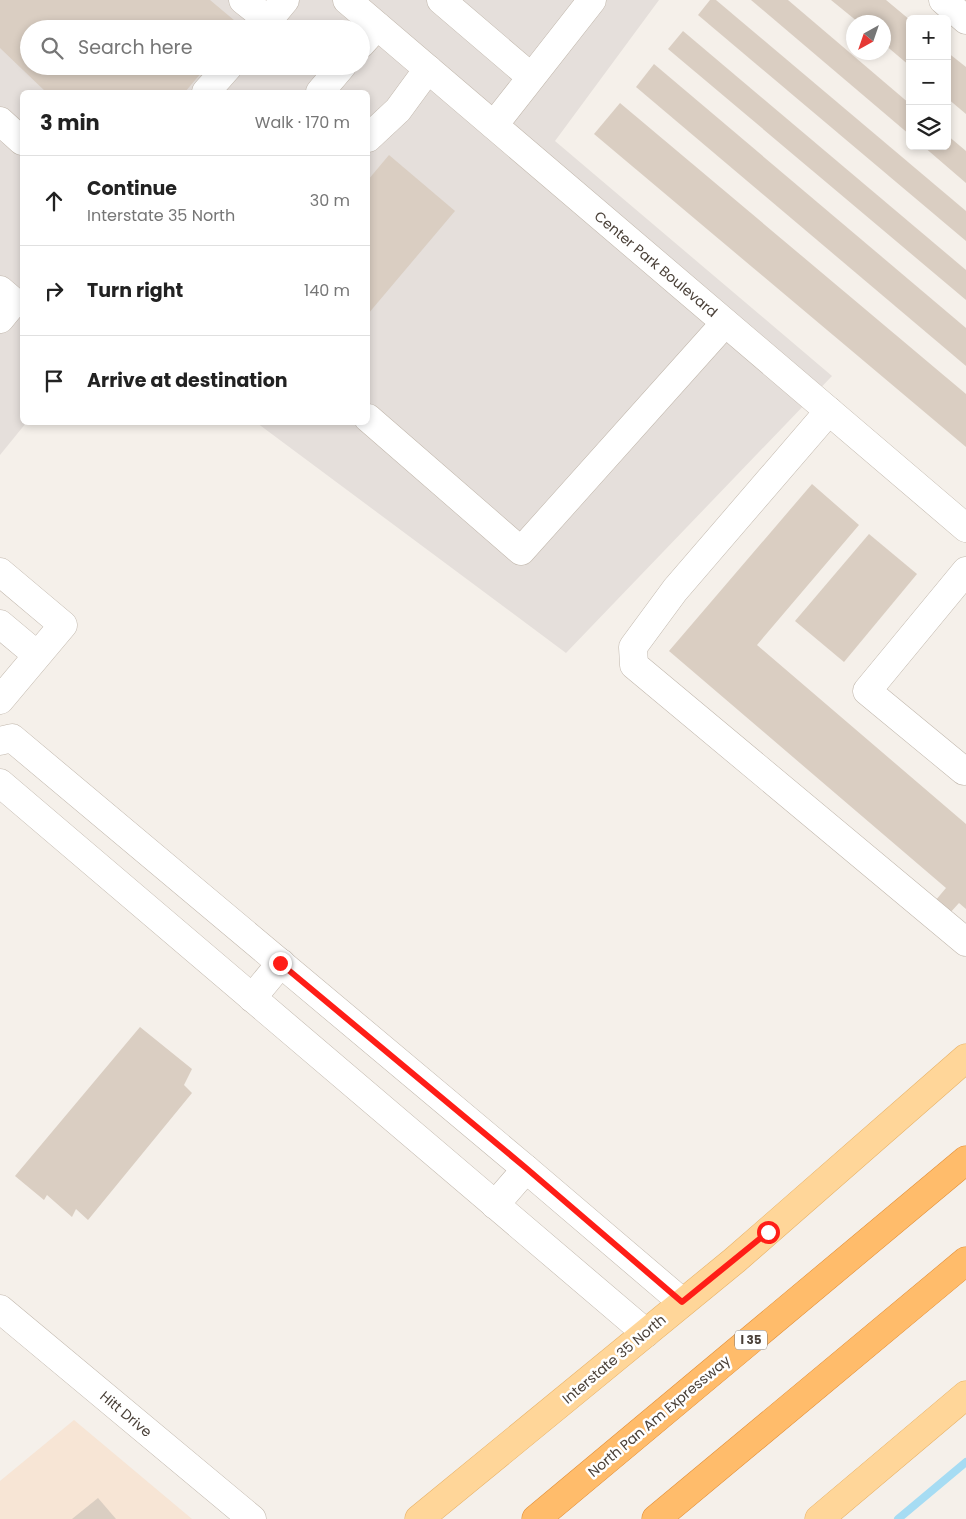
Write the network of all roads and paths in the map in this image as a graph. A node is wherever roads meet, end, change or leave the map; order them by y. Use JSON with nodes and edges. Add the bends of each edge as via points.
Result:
{"nodes":[{"id":1,"x":244,"y":0,"type":"edge"},
{"id":2,"x":285,"y":0,"type":"edge"},
{"id":3,"x":347,"y":0,"type":"edge"},
{"id":4,"x":441,"y":0,"type":"edge"},
{"id":5,"x":592,"y":0,"type":"edge"},
{"id":6,"x":943,"y":0,"type":"edge"},
{"id":7,"x":260,"y":20,"type":"edge"},
{"id":8,"x":268,"y":20,"type":"edge"},
{"id":9,"x":360,"y":20,"type":"edge"},
{"id":10,"x":966,"y":20,"type":"edge"},
{"id":11,"x":370,"y":36,"type":"edge"},
{"id":12,"x":428,"y":69,"type":"junction"},
{"id":13,"x":221,"y":75,"type":"edge"},
{"id":14,"x":334,"y":75,"type":"edge"},
{"id":15,"x":531,"y":77,"type":"junction"},
{"id":16,"x":208,"y":90,"type":"edge"},
{"id":17,"x":322,"y":90,"type":"edge"},
{"id":18,"x":0,"y":121,"type":"edge"},
{"id":19,"x":494,"y":125,"type":"junction"},
{"id":20,"x":370,"y":136,"type":"edge"},
{"id":21,"x":20,"y":139,"type":"edge"},
{"id":22,"x":0,"y":290,"type":"edge"},
{"id":23,"x":0,"y":319,"type":"edge"},
{"id":24,"x":725,"y":323,"type":"junction"},
{"id":25,"x":829,"y":411,"type":"junction"},
{"id":26,"x":370,"y":420,"type":"edge"},
{"id":27,"x":966,"y":528,"type":"edge"},
{"id":28,"x":966,"y":570,"type":"edge"},
{"id":29,"x":0,"y":572,"type":"edge"},
{"id":30,"x":0,"y":624,"type":"edge"},
{"id":31,"x":37,"y":655,"type":"junction"},
{"id":32,"x":0,"y":700,"type":"edge"},
{"id":33,"x":0,"y":741,"type":"edge"},
{"id":34,"x":965,"y":770,"type":"edge"},
{"id":35,"x":0,"y":783,"type":"edge"},
{"id":36,"x":966,"y":942,"type":"edge"},
{"id":37,"x":280,"y":963,"type":"junction"},
{"id":38,"x":252,"y":998,"type":"junction"},
{"id":39,"x":966,"y":1058,"type":"edge"},
{"id":40,"x":966,"y":1160,"type":"edge"},
{"id":41,"x":526,"y":1168,"type":"junction"},
{"id":42,"x":495,"y":1205,"type":"junction"},
{"id":43,"x":966,"y":1261,"type":"edge"},
{"id":44,"x":682,"y":1302,"type":"junction"},
{"id":45,"x":0,"y":1309,"type":"edge"},
{"id":46,"x":646,"y":1333,"type":"junction"},
{"id":47,"x":966,"y":1394,"type":"edge"},
{"id":48,"x":252,"y":1519,"type":"edge"},
{"id":49,"x":419,"y":1519,"type":"edge"},
{"id":50,"x":536,"y":1519,"type":"edge"},
{"id":51,"x":656,"y":1519,"type":"edge"},
{"id":52,"x":819,"y":1519,"type":"edge"}],
"edges":[{"from":1,"to":7,"type":"street"},
{"from":2,"to":8,"type":"street"},
{"from":3,"to":9,"type":"street","name":"Center Park Boulevard"},
{"from":4,"to":15,"type":"street"},
{"from":5,"to":15,"type":"street"},
{"from":6,"to":10,"type":"street"},
{"from":11,"to":12,"type":"street","name":"Center Park Boulevard"},
{"from":12,"to":19,"type":"street","name":"Center Park Boulevard"},
{"from":12,"to":20,"type":"street","via":[[398,110]]},
{"from":13,"to":16,"type":"street"},
{"from":14,"to":17,"type":"street"},
{"from":15,"to":19,"type":"street"},
{"from":18,"to":21,"type":"street"},
{"from":19,"to":24,"type":"street","name":"Center Park Boulevard"},
{"from":22,"to":23,"type":"street","via":[[14,302]]},
{"from":24,"to":25,"type":"street","name":"Center Park Boulevard"},
{"from":24,"to":26,"type":"street","via":[[521,551]]},
{"from":25,"to":27,"type":"street","name":"Center Park Boulevard"},
{"from":25,"to":36,"type":"street","via":[[675,590],[633,647],[634,665]]},
{"from":28,"to":34,"type":"street","via":[[867,691]]},
{"from":29,"to":31,"type":"street","via":[[63,625]]},
{"from":30,"to":31,"type":"street"},
{"from":31,"to":32,"type":"street"},
{"from":33,"to":37,"type":"street","via":[[12,738]]},
{"from":35,"to":38,"type":"street"},
{"from":37,"to":38,"type":"street"},
{"from":37,"to":41,"type":"street"},
{"from":38,"to":42,"type":"street"},
{"from":39,"to":44,"type":"main road","name":"Interstate 35 North","via":[[755,1243]]},
{"from":40,"to":50,"type":"highway","name":"North Pan Am Expressway","number":"I 35"},
{"from":41,"to":42,"type":"street"},
{"from":41,"to":44,"type":"street"},
{"from":42,"to":46,"type":"street"},
{"from":43,"to":51,"type":"highway"},
{"from":44,"to":46,"type":"main road","name":"Interstate 35 North"},
{"from":45,"to":48,"type":"street","name":"Hitt Drive"},
{"from":46,"to":49,"type":"main road","name":"Interstate 35 North"},
{"from":47,"to":52,"type":"main road"}]}
